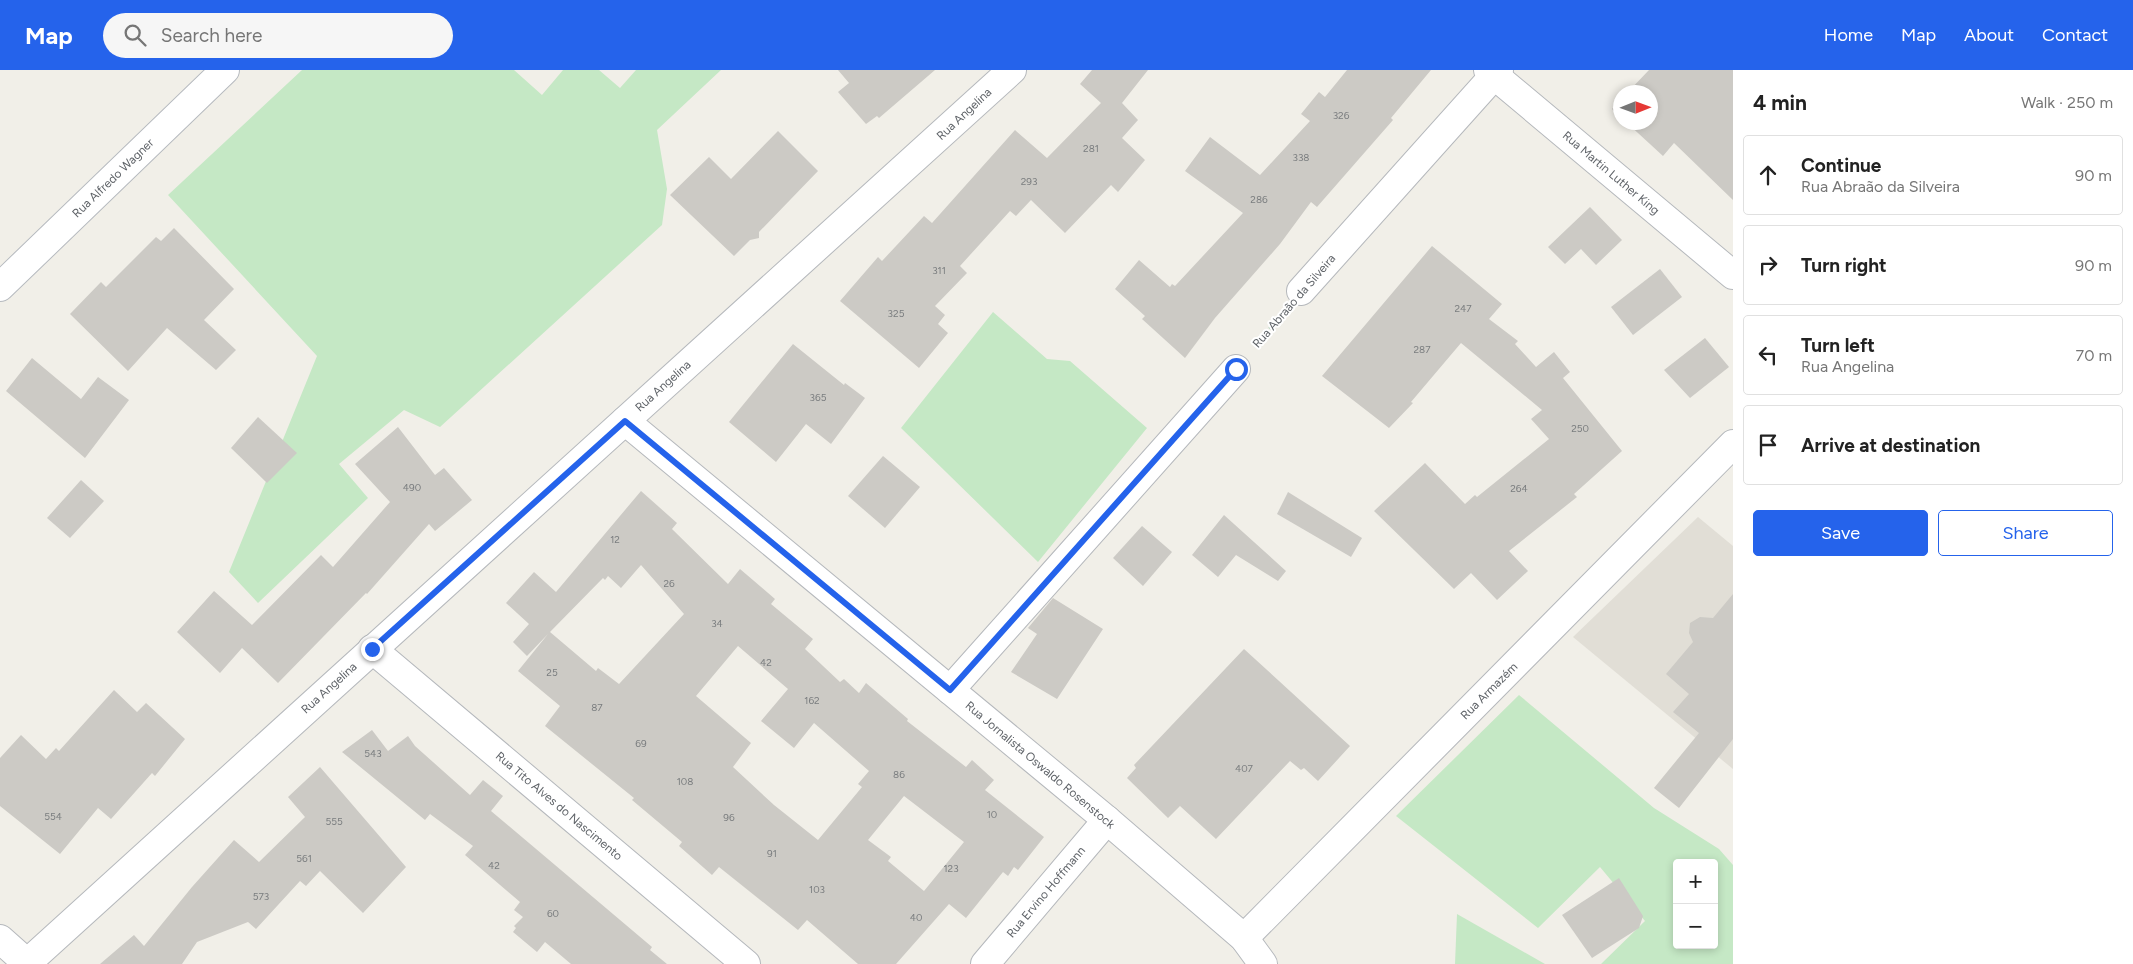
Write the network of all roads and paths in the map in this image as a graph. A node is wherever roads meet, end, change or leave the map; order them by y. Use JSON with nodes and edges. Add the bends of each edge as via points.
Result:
{"nodes":[{"id":1,"x":225,"y":70,"type":"edge"},
{"id":2,"x":1012,"y":70,"type":"edge"},
{"id":3,"x":1493,"y":71,"type":"edge"},
{"id":4,"x":1733,"y":275,"type":"edge"},
{"id":5,"x":0,"y":287,"type":"edge"},
{"id":6,"x":1301,"y":291,"type":"joint"},
{"id":7,"x":1236,"y":369,"type":"joint"},
{"id":8,"x":625,"y":421,"type":"junction"},
{"id":9,"x":1733,"y":444,"type":"edge"},
{"id":10,"x":372,"y":649,"type":"junction"},
{"id":11,"x":950,"y":690,"type":"junction"},
{"id":12,"x":1107,"y":820,"type":"junction"},
{"id":13,"x":1244,"y":938,"type":"junction"},
{"id":14,"x":0,"y":939,"type":"edge"},
{"id":15,"x":26,"y":963,"type":"edge"},
{"id":16,"x":746,"y":964,"type":"edge"},
{"id":17,"x":985,"y":964,"type":"edge"},
{"id":18,"x":1263,"y":964,"type":"edge"}],
"edges":[{"from":1,"to":5,"type":"street","name":"Rua Alfredo Wagner"},
{"from":2,"to":8,"type":"street","name":"Rua Angelina"},
{"from":3,"to":4,"type":"street","name":"Rua Martin Luther King"},
{"from":3,"to":6,"type":"street","name":"Rua Abraão da Silveira"},
{"from":6,"to":7,"type":"path","name":"Rua Abraão da Silveira"},
{"from":7,"to":11,"type":"street"},
{"from":8,"to":10,"type":"street","name":"Rua Angelina"},
{"from":8,"to":11,"type":"street","name":"Rua Jornalista Oswaldo Rosenstock"},
{"from":9,"to":13,"type":"street","name":"Rua Armazém"},
{"from":10,"to":15,"type":"street","name":"Rua Angelina"},
{"from":10,"to":16,"type":"street","name":"Rua Tito Alves do Nascimento"},
{"from":11,"to":12,"type":"street","name":"Rua Jornalista Oswaldo Rosenstock"},
{"from":12,"to":13,"type":"street","name":"Rua Jornalista Oswaldo Rosenstock"},
{"from":12,"to":17,"type":"street","name":"Rua Ervino Hoffmann"},
{"from":13,"to":18,"type":"street","name":"Rua Jornalista Oswaldo Rosenstock"},
{"from":14,"to":15,"type":"street"}]}
